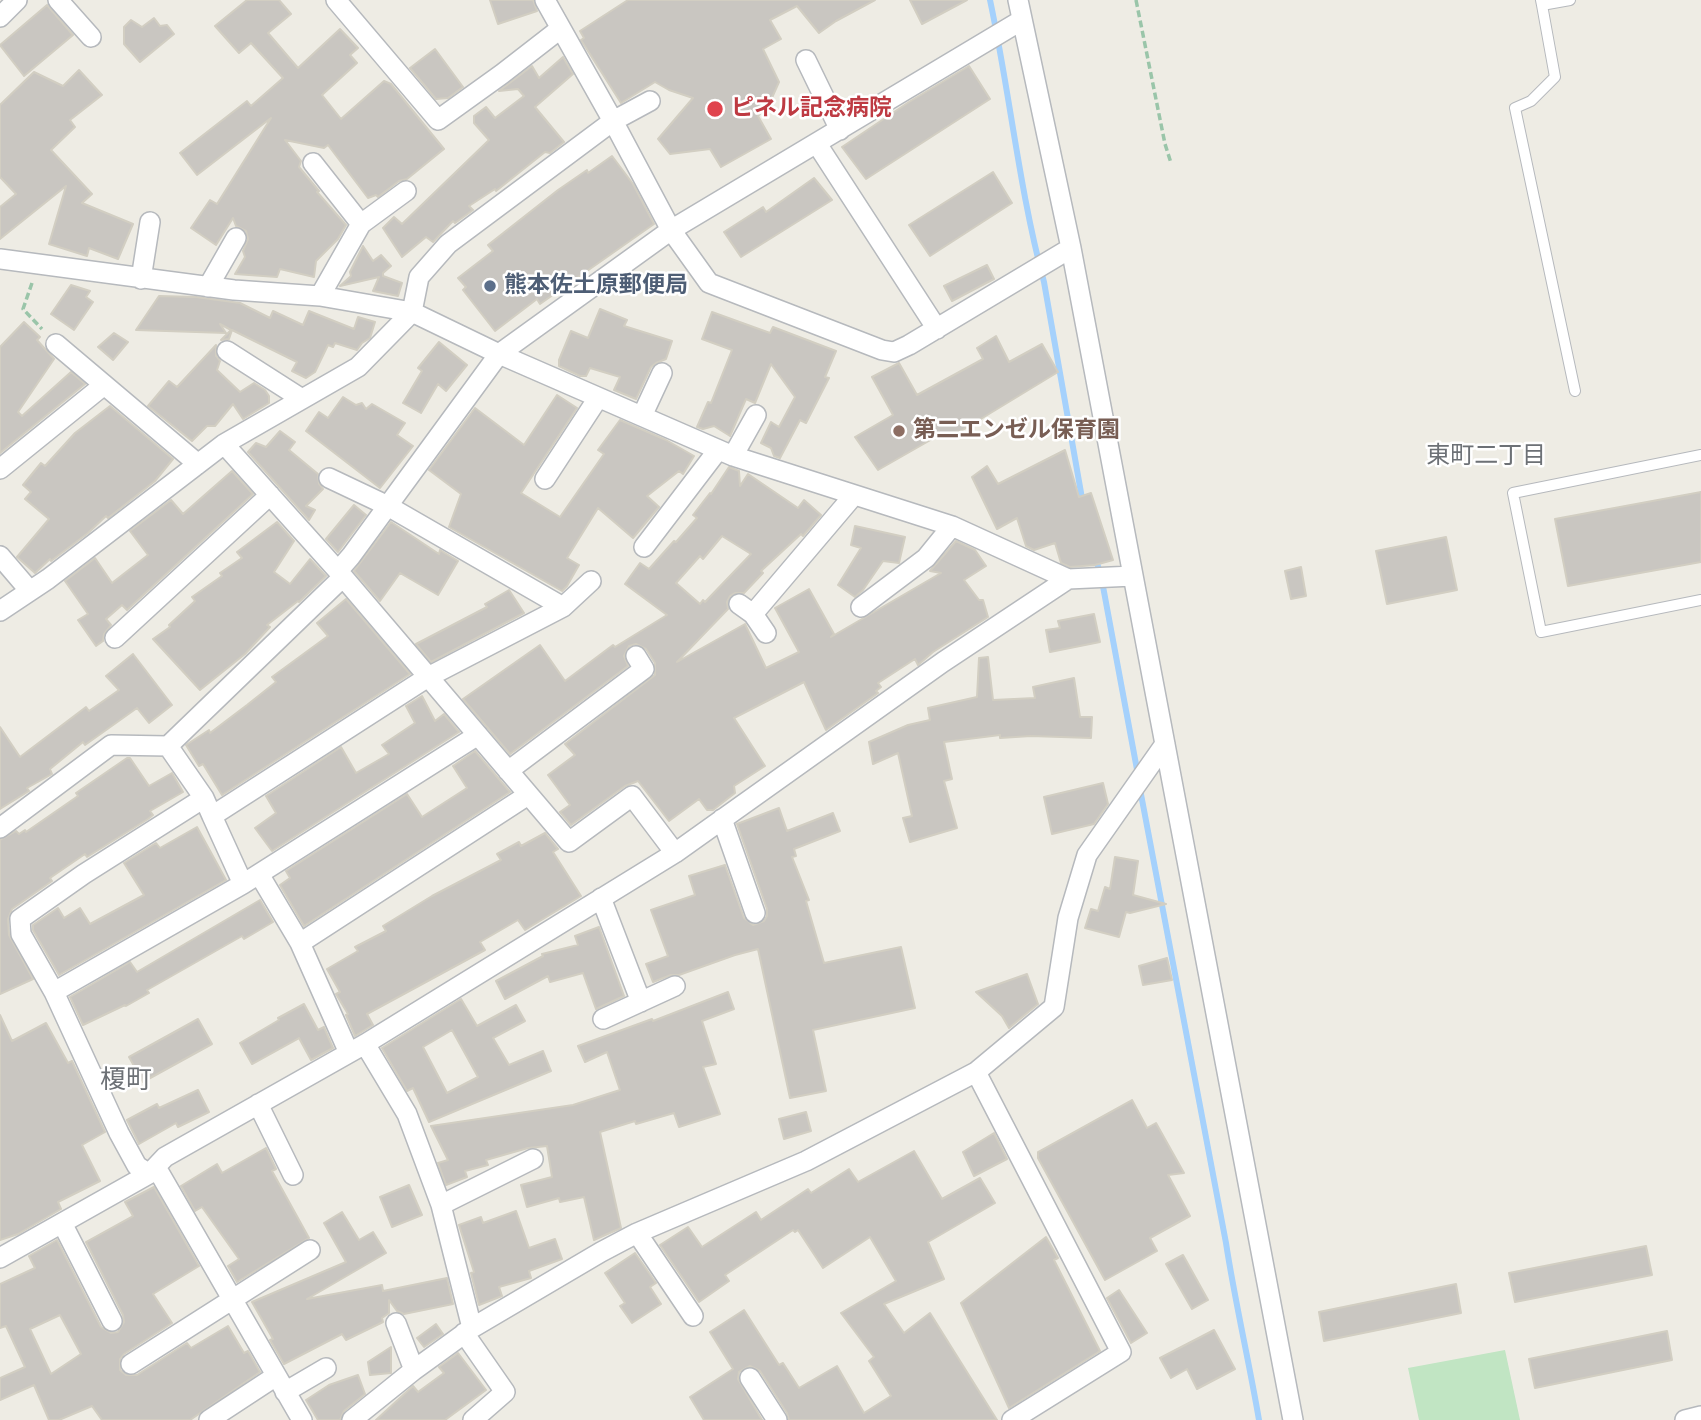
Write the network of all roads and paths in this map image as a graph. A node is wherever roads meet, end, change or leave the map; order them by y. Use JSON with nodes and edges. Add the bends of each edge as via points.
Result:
{"nodes":[{"id":1,"x":17,"y":0,"type":"edge"},
{"id":2,"x":58,"y":0,"type":"edge"},
{"id":3,"x":336,"y":0,"type":"edge"},
{"id":4,"x":545,"y":0,"type":"edge"},
{"id":5,"x":1018,"y":0,"type":"edge"},
{"id":6,"x":1136,"y":0,"type":"edge"},
{"id":7,"x":1570,"y":0,"type":"edge"},
{"id":8,"x":1542,"y":3,"type":"edge"},
{"id":9,"x":0,"y":17,"type":"edge"},
{"id":10,"x":1022,"y":20,"type":"junction"},
{"id":11,"x":560,"y":29,"type":"junction"},
{"id":12,"x":91,"y":37,"type":"dead end"},
{"id":13,"x":806,"y":60,"type":"dead end"},
{"id":14,"x":650,"y":101,"type":"dead end"},
{"id":15,"x":613,"y":121,"type":"junction"},
{"id":16,"x":840,"y":130,"type":"junction"},
{"id":17,"x":817,"y":144,"type":"junction"},
{"id":18,"x":313,"y":163,"type":"dead end"},
{"id":19,"x":1171,"y":163,"type":"dead end"},
{"id":20,"x":406,"y":191,"type":"dead end"},
{"id":21,"x":150,"y":222,"type":"dead end"},
{"id":22,"x":361,"y":224,"type":"junction"},
{"id":23,"x":671,"y":230,"type":"junction"},
{"id":24,"x":236,"y":239,"type":"dead end"},
{"id":25,"x":1072,"y":248,"type":"junction"},
{"id":26,"x":0,"y":259,"type":"edge"},
{"id":27,"x":38,"y":265,"type":"junction"},
{"id":28,"x":141,"y":279,"type":"junction"},
{"id":29,"x":208,"y":287,"type":"junction"},
{"id":30,"x":320,"y":296,"type":"junction"},
{"id":31,"x":412,"y":312,"type":"junction"},
{"id":32,"x":937,"y":328,"type":"junction"},
{"id":33,"x":56,"y":344,"type":"joint"},
{"id":34,"x":227,"y":351,"type":"dead end"},
{"id":35,"x":499,"y":354,"type":"junction"},
{"id":36,"x":662,"y":373,"type":"dead end"},
{"id":37,"x":104,"y":385,"type":"junction"},
{"id":38,"x":1575,"y":391,"type":"dead end"},
{"id":39,"x":598,"y":398,"type":"junction"},
{"id":40,"x":302,"y":399,"type":"junction"},
{"id":41,"x":756,"y":415,"type":"dead end"},
{"id":42,"x":642,"y":416,"type":"junction"},
{"id":43,"x":224,"y":444,"type":"junction"},
{"id":44,"x":725,"y":453,"type":"junction"},
{"id":45,"x":1701,"y":456,"type":"edge"},
{"id":46,"x":198,"y":464,"type":"junction"},
{"id":47,"x":0,"y":469,"type":"edge"},
{"id":48,"x":329,"y":478,"type":"dead end"},
{"id":49,"x":545,"y":479,"type":"dead end"},
{"id":50,"x":270,"y":495,"type":"junction"},
{"id":51,"x":853,"y":495,"type":"junction"},
{"id":52,"x":387,"y":505,"type":"junction"},
{"id":53,"x":952,"y":526,"type":"junction"},
{"id":54,"x":645,"y":547,"type":"dead end"},
{"id":55,"x":0,"y":556,"type":"edge"},
{"id":56,"x":340,"y":574,"type":"junction"},
{"id":57,"x":1133,"y":576,"type":"junction"},
{"id":58,"x":1068,"y":579,"type":"junction"},
{"id":59,"x":591,"y":582,"type":"dead end"},
{"id":60,"x":30,"y":591,"type":"junction"},
{"id":61,"x":1701,"y":600,"type":"edge"},
{"id":62,"x":563,"y":607,"type":"junction"},
{"id":63,"x":861,"y":607,"type":"dead end"},
{"id":64,"x":0,"y":611,"type":"edge"},
{"id":65,"x":766,"y":633,"type":"dead end"},
{"id":66,"x":115,"y":638,"type":"dead end"},
{"id":67,"x":636,"y":656,"type":"dead end"},
{"id":68,"x":428,"y":677,"type":"junction"},
{"id":69,"x":478,"y":735,"type":"junction"},
{"id":70,"x":1165,"y":744,"type":"junction"},
{"id":71,"x":168,"y":746,"type":"junction"},
{"id":72,"x":509,"y":772,"type":"junction"},
{"id":73,"x":528,"y":795,"type":"junction"},
{"id":74,"x":208,"y":807,"type":"junction"},
{"id":75,"x":722,"y":819,"type":"junction"},
{"id":76,"x":0,"y":828,"type":"edge"},
{"id":77,"x":675,"y":852,"type":"junction"},
{"id":78,"x":251,"y":879,"type":"junction"},
{"id":79,"x":601,"y":898,"type":"junction"},
{"id":80,"x":755,"y":913,"type":"dead end"},
{"id":81,"x":300,"y":943,"type":"junction"},
{"id":82,"x":675,"y":986,"type":"dead end"},
{"id":83,"x":54,"y":992,"type":"junction"},
{"id":84,"x":641,"y":1002,"type":"junction"},
{"id":85,"x":603,"y":1019,"type":"dead end"},
{"id":86,"x":357,"y":1048,"type":"junction"},
{"id":87,"x":976,"y":1072,"type":"junction"},
{"id":88,"x":258,"y":1104,"type":"junction"},
{"id":89,"x":533,"y":1159,"type":"dead end"},
{"id":90,"x":152,"y":1170,"type":"junction"},
{"id":91,"x":293,"y":1175,"type":"dead end"},
{"id":92,"x":441,"y":1205,"type":"junction"},
{"id":93,"x":62,"y":1223,"type":"junction"},
{"id":94,"x":637,"y":1233,"type":"junction"},
{"id":95,"x":310,"y":1250,"type":"dead end"},
{"id":96,"x":0,"y":1258,"type":"edge"},
{"id":97,"x":231,"y":1299,"type":"junction"},
{"id":98,"x":693,"y":1316,"type":"dead end"},
{"id":99,"x":112,"y":1321,"type":"dead end"},
{"id":100,"x":396,"y":1323,"type":"dead end"},
{"id":101,"x":468,"y":1330,"type":"junction"},
{"id":102,"x":131,"y":1364,"type":"dead end"},
{"id":103,"x":326,"y":1368,"type":"dead end"},
{"id":104,"x":414,"y":1370,"type":"junction"},
{"id":105,"x":750,"y":1378,"type":"dead end"},
{"id":106,"x":281,"y":1384,"type":"junction"},
{"id":107,"x":1701,"y":1416,"type":"edge"},
{"id":108,"x":209,"y":1420,"type":"edge"},
{"id":109,"x":302,"y":1420,"type":"edge"},
{"id":110,"x":352,"y":1420,"type":"edge"},
{"id":111,"x":473,"y":1420,"type":"edge"},
{"id":112,"x":777,"y":1420,"type":"edge"},
{"id":113,"x":1012,"y":1420,"type":"edge"},
{"id":114,"x":1293,"y":1420,"type":"edge"},
{"id":115,"x":1685,"y":1420,"type":"edge"}],
"edges":[{"from":1,"to":9,"type":"street"},
{"from":2,"to":12,"type":"street"},
{"from":3,"to":11,"type":"street","via":[[438,120]]},
{"from":4,"to":11,"type":"street"},
{"from":5,"to":10,"type":"street"},
{"from":6,"to":19,"type":"path"},
{"from":7,"to":8,"type":"lane"},
{"from":8,"to":38,"type":"lane","via":[[1555,77],[1531,101],[1515,108]]},
{"from":10,"to":16,"type":"street"},
{"from":10,"to":25,"type":"street"},
{"from":11,"to":15,"type":"street"},
{"from":13,"to":16,"type":"street"},
{"from":14,"to":15,"type":"street"},
{"from":15,"to":23,"type":"street"},
{"from":15,"to":31,"type":"street","via":[[448,244],[419,277]]},
{"from":16,"to":17,"type":"street"},
{"from":17,"to":23,"type":"street"},
{"from":17,"to":32,"type":"street"},
{"from":18,"to":22,"type":"street"},
{"from":20,"to":22,"type":"street"},
{"from":21,"to":28,"type":"street"},
{"from":22,"to":30,"type":"street"},
{"from":23,"to":32,"type":"street","via":[[709,283],[882,350],[894,352]]},
{"from":23,"to":35,"type":"street"},
{"from":24,"to":29,"type":"street"},
{"from":25,"to":32,"type":"street"},
{"from":25,"to":57,"type":"street"},
{"from":26,"to":27,"type":"street"},
{"from":27,"to":28,"type":"street"},
{"from":27,"to":33,"type":"path","via":[[23,309]]},
{"from":28,"to":29,"type":"street"},
{"from":29,"to":30,"type":"street"},
{"from":30,"to":31,"type":"street"},
{"from":31,"to":35,"type":"street"},
{"from":31,"to":40,"type":"street","via":[[358,367]]},
{"from":33,"to":37,"type":"street"},
{"from":34,"to":40,"type":"street"},
{"from":35,"to":39,"type":"street"},
{"from":35,"to":52,"type":"street"},
{"from":36,"to":42,"type":"street"},
{"from":37,"to":46,"type":"street"},
{"from":37,"to":47,"type":"street"},
{"from":39,"to":42,"type":"street"},
{"from":39,"to":49,"type":"street"},
{"from":40,"to":43,"type":"street"},
{"from":41,"to":44,"type":"street"},
{"from":42,"to":44,"type":"street"},
{"from":43,"to":46,"type":"street"},
{"from":43,"to":50,"type":"street"},
{"from":44,"to":51,"type":"street"},
{"from":44,"to":54,"type":"street"},
{"from":45,"to":61,"type":"lane","via":[[1513,493],[1541,632]]},
{"from":46,"to":60,"type":"street"},
{"from":48,"to":52,"type":"street"},
{"from":50,"to":56,"type":"street"},
{"from":50,"to":66,"type":"street"},
{"from":51,"to":53,"type":"street"},
{"from":51,"to":65,"type":"street","via":[[746,609]]},
{"from":52,"to":56,"type":"street"},
{"from":52,"to":62,"type":"street"},
{"from":53,"to":58,"type":"street"},
{"from":53,"to":63,"type":"street","via":[[926,558]]},
{"from":55,"to":60,"type":"street"},
{"from":56,"to":68,"type":"street"},
{"from":56,"to":71,"type":"street"},
{"from":57,"to":58,"type":"street"},
{"from":57,"to":70,"type":"street"},
{"from":58,"to":75,"type":"street"},
{"from":59,"to":62,"type":"street"},
{"from":60,"to":64,"type":"street"},
{"from":62,"to":68,"type":"street"},
{"from":67,"to":72,"type":"street","via":[[645,669]]},
{"from":68,"to":69,"type":"street"},
{"from":68,"to":74,"type":"street"},
{"from":69,"to":72,"type":"street"},
{"from":69,"to":78,"type":"street"},
{"from":70,"to":87,"type":"street","via":[[1087,855],[1068,919],[1054,1007]]},
{"from":70,"to":114,"type":"street"},
{"from":71,"to":74,"type":"street"},
{"from":71,"to":76,"type":"street","via":[[111,745]]},
{"from":72,"to":73,"type":"street"},
{"from":73,"to":77,"type":"street","via":[[569,842],[632,796]]},
{"from":73,"to":81,"type":"street"},
{"from":74,"to":78,"type":"street"},
{"from":74,"to":83,"type":"street","via":[[84,874],[20,919],[20,934]]},
{"from":75,"to":77,"type":"street"},
{"from":75,"to":80,"type":"street"},
{"from":77,"to":79,"type":"street"},
{"from":78,"to":81,"type":"street"},
{"from":78,"to":83,"type":"street"},
{"from":79,"to":84,"type":"street"},
{"from":79,"to":86,"type":"street"},
{"from":81,"to":86,"type":"street"},
{"from":82,"to":84,"type":"street"},
{"from":83,"to":90,"type":"street","via":[[118,1133],[137,1166]]},
{"from":84,"to":85,"type":"street"},
{"from":86,"to":88,"type":"street"},
{"from":86,"to":92,"type":"street","via":[[407,1114]]},
{"from":87,"to":94,"type":"street","via":[[806,1161]]},
{"from":87,"to":113,"type":"street","via":[[1121,1352]]},
{"from":88,"to":90,"type":"street","via":[[165,1157]]},
{"from":88,"to":91,"type":"street"},
{"from":89,"to":92,"type":"street"},
{"from":90,"to":93,"type":"street"},
{"from":90,"to":97,"type":"street"},
{"from":92,"to":101,"type":"street"},
{"from":93,"to":96,"type":"street"},
{"from":93,"to":99,"type":"street"},
{"from":94,"to":98,"type":"street"},
{"from":94,"to":101,"type":"street"},
{"from":95,"to":97,"type":"street"},
{"from":97,"to":102,"type":"street"},
{"from":97,"to":106,"type":"street"},
{"from":100,"to":104,"type":"street"},
{"from":101,"to":104,"type":"street"},
{"from":101,"to":111,"type":"street","via":[[505,1392]]},
{"from":103,"to":106,"type":"street"},
{"from":104,"to":110,"type":"street"},
{"from":105,"to":112,"type":"street"},
{"from":106,"to":108,"type":"street"},
{"from":106,"to":109,"type":"street"},
{"from":107,"to":115,"type":"street"}]}
